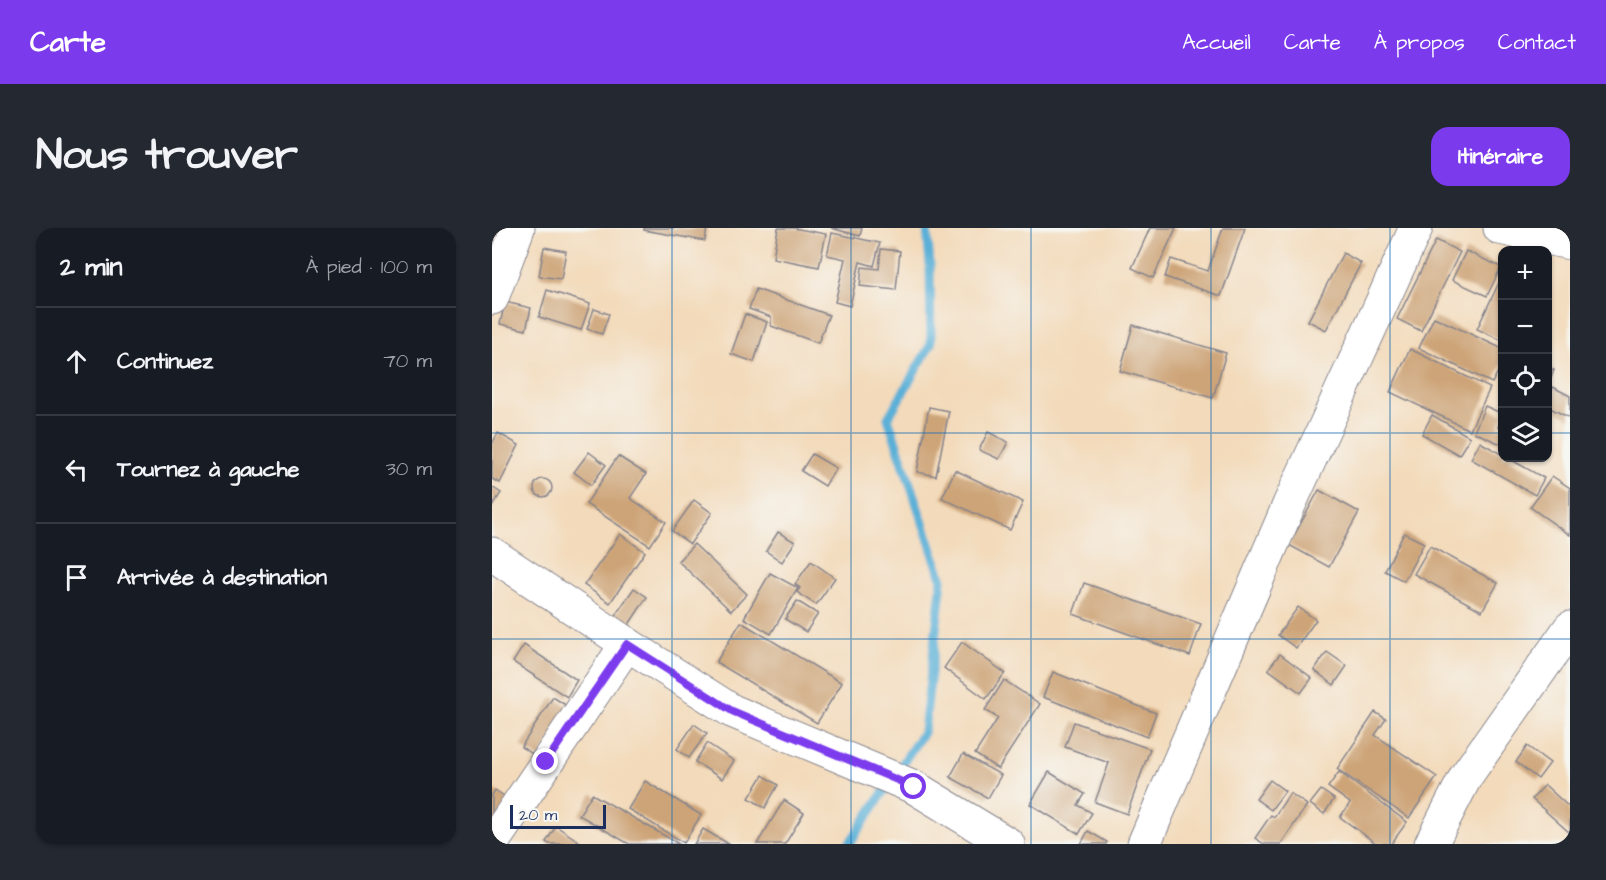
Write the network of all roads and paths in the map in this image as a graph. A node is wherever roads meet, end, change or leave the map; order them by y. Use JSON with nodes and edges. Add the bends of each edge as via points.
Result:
{"nodes":[{"id":1,"x":518,"y":228,"type":"edge"},
{"id":2,"x":1416,"y":228,"type":"edge"},
{"id":3,"x":1500,"y":228,"type":"edge"},
{"id":4,"x":1570,"y":243,"type":"edge"},
{"id":5,"x":492,"y":298,"type":"edge"},
{"id":6,"x":492,"y":554,"type":"edge"},
{"id":7,"x":1570,"y":628,"type":"edge"},
{"id":8,"x":627,"y":644,"type":"junction"},
{"id":9,"x":492,"y":843,"type":"edge"},
{"id":10,"x":1008,"y":844,"type":"edge"},
{"id":11,"x":1144,"y":844,"type":"edge"},
{"id":12,"x":1431,"y":844,"type":"edge"}],
"edges":[{"from":1,"to":5,"type":"street"},
{"from":2,"to":11,"type":"street","via":[[1289,505]]},
{"from":3,"to":4,"type":"street"},
{"from":6,"to":8,"type":"street"},
{"from":7,"to":12,"type":"street","via":[[1466,776]]},
{"from":8,"to":9,"type":"street"},
{"from":8,"to":10,"type":"street","via":[[732,711],[914,787]]}]}
